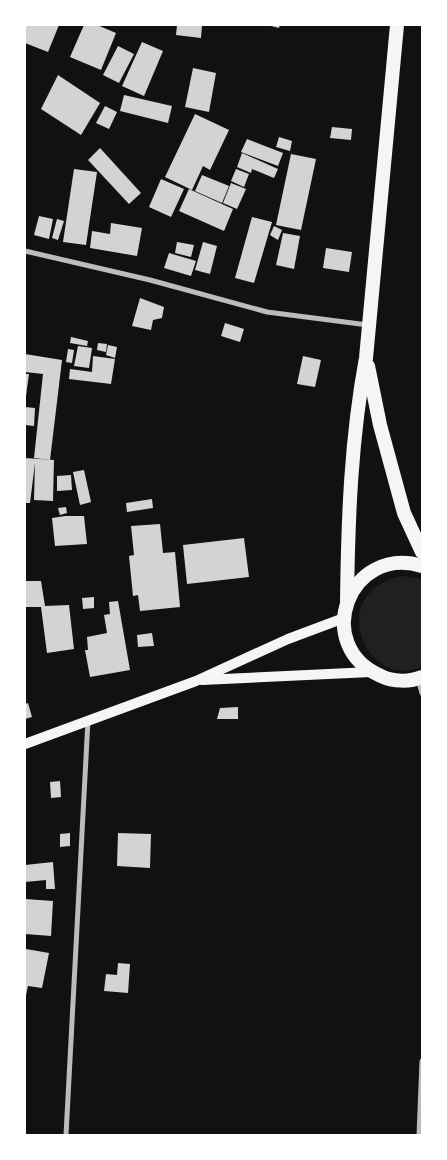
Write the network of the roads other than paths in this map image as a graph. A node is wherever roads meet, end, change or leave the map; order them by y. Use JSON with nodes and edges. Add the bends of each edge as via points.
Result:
{"nodes":[{"id":1,"x":396,"y":25,"type":"edge"},
{"id":2,"x":25,"y":251,"type":"edge"},
{"id":3,"x":368,"y":325,"type":"junction"},
{"id":4,"x":366,"y":358,"type":"junction"},
{"id":5,"x":422,"y":552,"type":"edge"},
{"id":6,"x":422,"y":566,"type":"edge"},
{"id":7,"x":347,"y":601,"type":"junction"},
{"id":8,"x":344,"y":618,"type":"junction"},
{"id":9,"x":371,"y":672,"type":"junction"},
{"id":10,"x":420,"y":678,"type":"edge"},
{"id":11,"x":196,"y":681,"type":"junction"},
{"id":12,"x":422,"y":693,"type":"edge"},
{"id":13,"x":88,"y":720,"type":"junction"},
{"id":14,"x":25,"y":744,"type":"edge"},
{"id":15,"x":422,"y":1061,"type":"edge"},
{"id":16,"x":66,"y":1135,"type":"edge"},
{"id":17,"x":419,"y":1135,"type":"edge"}],
"edges":[{"from":1,"to":3,"type":"highway"},
{"from":2,"to":3,"type":"street","via":[[267,312]]},
{"from":3,"to":4,"type":"highway"},
{"from":4,"to":5,"type":"highway","via":[[404,513]]},
{"from":4,"to":7,"type":"highway","via":[[357,405],[348,506]]},
{"from":6,"to":7,"type":"highway","via":[[410,562],[390,563],[372,570],[357,584]]},
{"from":7,"to":8,"type":"highway"},
{"from":8,"to":9,"type":"highway","via":[[350,649]]},
{"from":8,"to":11,"type":"main road","via":[[288,639]]},
{"from":9,"to":10,"type":"highway","via":[[394,680]]},
{"from":9,"to":11,"type":"main road"},
{"from":10,"to":12,"type":"street"},
{"from":11,"to":13,"type":"main road"},
{"from":13,"to":14,"type":"main road"},
{"from":13,"to":16,"type":"street"},
{"from":15,"to":17,"type":"street"}]}
